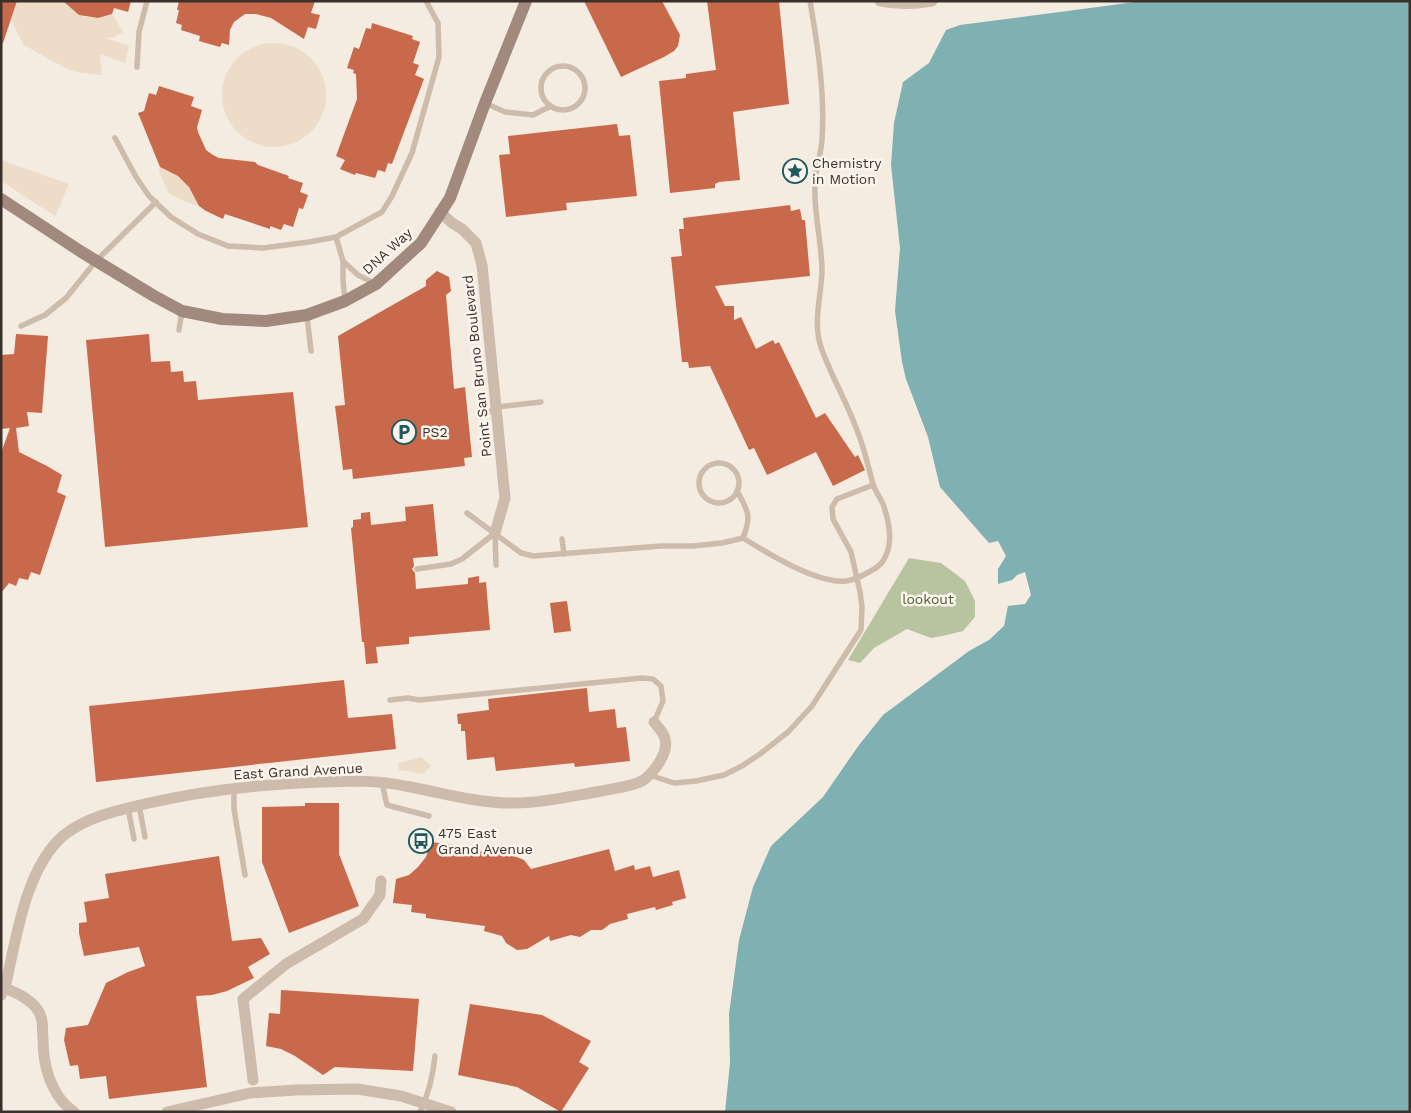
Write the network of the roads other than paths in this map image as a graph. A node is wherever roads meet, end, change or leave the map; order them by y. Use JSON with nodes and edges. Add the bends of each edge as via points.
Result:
{"nodes":[{"id":1,"x":147,"y":1,"type":"edge"},
{"id":2,"x":426,"y":1,"type":"edge"},
{"id":3,"x":526,"y":1,"type":"edge"},
{"id":4,"x":810,"y":1,"type":"edge"},
{"id":5,"x":880,"y":1,"type":"edge"},
{"id":6,"x":932,"y":1,"type":"edge"},
{"id":7,"x":137,"y":67,"type":"dead end"},
{"id":8,"x":485,"y":103,"type":"junction"},
{"id":9,"x":551,"y":106,"type":"junction"},
{"id":10,"x":115,"y":138,"type":"dead end"},
{"id":11,"x":1,"y":199,"type":"edge"},
{"id":12,"x":156,"y":202,"type":"junction"},
{"id":13,"x":440,"y":212,"type":"junction"},
{"id":14,"x":336,"y":238,"type":"junction"},
{"id":15,"x":96,"y":260,"type":"junction"},
{"id":16,"x":344,"y":261,"type":"junction"},
{"id":17,"x":376,"y":284,"type":"junction"},
{"id":18,"x":345,"y":301,"type":"junction"},
{"id":19,"x":182,"y":310,"type":"junction"},
{"id":20,"x":307,"y":315,"type":"junction"},
{"id":21,"x":22,"y":326,"type":"dead end"},
{"id":22,"x":179,"y":330,"type":"dead end"},
{"id":23,"x":311,"y":351,"type":"dead end"},
{"id":24,"x":541,"y":402,"type":"dead end"},
{"id":25,"x":497,"y":409,"type":"junction"},
{"id":26,"x":484,"y":412,"type":"dead end"},
{"id":27,"x":873,"y":485,"type":"junction"},
{"id":28,"x":737,"y":491,"type":"junction"},
{"id":29,"x":467,"y":513,"type":"dead end"},
{"id":30,"x":495,"y":533,"type":"junction"},
{"id":31,"x":743,"y":538,"type":"junction"},
{"id":32,"x":562,"y":539,"type":"dead end"},
{"id":33,"x":564,"y":554,"type":"junction"},
{"id":34,"x":496,"y":565,"type":"dead end"},
{"id":35,"x":417,"y":569,"type":"dead end"},
{"id":36,"x":857,"y":578,"type":"junction"},
{"id":37,"x":390,"y":700,"type":"dead end"},
{"id":38,"x":654,"y":722,"type":"joint"},
{"id":39,"x":649,"y":775,"type":"junction"},
{"id":40,"x":382,"y":783,"type":"junction"},
{"id":41,"x":234,"y":789,"type":"junction"},
{"id":42,"x":134,"y":806,"type":"junction"},
{"id":43,"x":430,"y":816,"type":"dead end"},
{"id":44,"x":145,"y":837,"type":"dead end"},
{"id":45,"x":134,"y":838,"type":"dead end"},
{"id":46,"x":245,"y":875,"type":"dead end"},
{"id":47,"x":381,"y":880,"type":"dead end"},
{"id":48,"x":3,"y":991,"type":"edge"},
{"id":49,"x":435,"y":1056,"type":"dead end"},
{"id":50,"x":253,"y":1080,"type":"dead end"},
{"id":51,"x":204,"y":1107,"type":"edge"},
{"id":52,"x":422,"y":1107,"type":"edge"},
{"id":53,"x":74,"y":1112,"type":"edge"},
{"id":54,"x":167,"y":1112,"type":"edge"},
{"id":55,"x":451,"y":1112,"type":"edge"}],
"edges":[{"from":1,"to":7,"type":"lane","via":[[139,32]]},
{"from":2,"to":14,"type":"lane","via":[[438,23],[439,57],[412,153],[382,212]]},
{"from":3,"to":8,"type":"main road","name":"DNA Way"},
{"from":4,"to":27,"type":"lane","via":[[822,92],[822,140],[815,182],[822,271],[817,322],[821,349],[857,429]]},
{"from":5,"to":6,"type":"street","via":[[892,4]]},
{"from":8,"to":9,"type":"lane","via":[[504,112],[533,116]]},
{"from":8,"to":13,"type":"main road","name":"DNA Way","via":[[450,198]]},
{"from":9,"to":9,"type":"lane","via":[[565,110],[579,103],[583,97],[584,82],[571,67],[557,66],[545,74],[542,94]]},
{"from":10,"to":12,"type":"lane","via":[[136,177]]},
{"from":11,"to":15,"type":"main road","name":"DNA Way"},
{"from":12,"to":14,"type":"lane","via":[[171,217],[198,234],[228,246],[274,248]]},
{"from":12,"to":15,"type":"lane"},
{"from":13,"to":17,"type":"main road","name":"DNA Way","via":[[421,243]]},
{"from":13,"to":25,"type":"street","name":"Point San Bruno Boulevard","via":[[476,243],[482,265]]},
{"from":14,"to":16,"type":"lane"},
{"from":15,"to":19,"type":"main road","name":"DNA Way"},
{"from":15,"to":21,"type":"lane","via":[[66,298],[45,315]]},
{"from":16,"to":17,"type":"lane","via":[[358,275]]},
{"from":16,"to":18,"type":"lane"},
{"from":17,"to":18,"type":"main road","name":"DNA Way"},
{"from":18,"to":20,"type":"main road","name":"DNA Way"},
{"from":19,"to":20,"type":"main road","name":"DNA Way","via":[[250,321]]},
{"from":19,"to":22,"type":"lane"},
{"from":20,"to":23,"type":"lane"},
{"from":24,"to":25,"type":"lane"},
{"from":25,"to":26,"type":"lane"},
{"from":25,"to":30,"type":"street","name":"Point San Bruno Boulevard","via":[[505,498]]},
{"from":27,"to":36,"type":"lane","via":[[889,524],[889,543],[884,559],[875,570]]},
{"from":27,"to":36,"type":"lane","via":[[837,499],[832,507],[833,519],[851,552]]},
{"from":28,"to":28,"type":"lane","via":[[724,502],[708,500],[700,491],[701,474],[709,465],[727,465],[736,473]]},
{"from":28,"to":31,"type":"lane","via":[[749,512]]},
{"from":29,"to":30,"type":"lane"},
{"from":30,"to":33,"type":"lane","via":[[521,553],[533,556]]},
{"from":30,"to":34,"type":"lane"},
{"from":30,"to":35,"type":"lane","via":[[462,559]]},
{"from":31,"to":33,"type":"lane","via":[[693,546]]},
{"from":31,"to":36,"type":"lane","via":[[814,576],[846,581]]},
{"from":32,"to":33,"type":"lane"},
{"from":36,"to":39,"type":"lane","via":[[862,607],[861,630],[812,706],[788,732],[754,758],[724,775],[674,783]]},
{"from":37,"to":38,"type":"lane","via":[[652,678],[661,686],[663,700]]},
{"from":38,"to":39,"type":"street","via":[[666,743],[657,766]]},
{"from":39,"to":40,"type":"street","name":"East Grand Avenue","via":[[617,788],[508,803],[469,800]]},
{"from":40,"to":41,"type":"street","name":"East Grand Avenue","via":[[323,782]]},
{"from":40,"to":43,"type":"lane","via":[[387,806]]},
{"from":41,"to":42,"type":"street","name":"East Grand Avenue"},
{"from":41,"to":46,"type":"lane","via":[[234,809]]},
{"from":42,"to":44,"type":"lane"},
{"from":42,"to":45,"type":"lane"},
{"from":42,"to":48,"type":"street","name":"East Grand Avenue","via":[[81,824],[64,835],[48,853],[26,897]]},
{"from":47,"to":50,"type":"street","via":[[380,895],[363,919],[286,964],[243,999]]},
{"from":48,"to":53,"type":"street","via":[[31,1002],[39,1011],[48,1073],[55,1094]]},
{"from":49,"to":52,"type":"lane","via":[[433,1076]]},
{"from":51,"to":52,"type":"street","via":[[250,1093],[357,1089],[401,1096]]},
{"from":51,"to":54,"type":"street"},
{"from":52,"to":55,"type":"street"}]}
